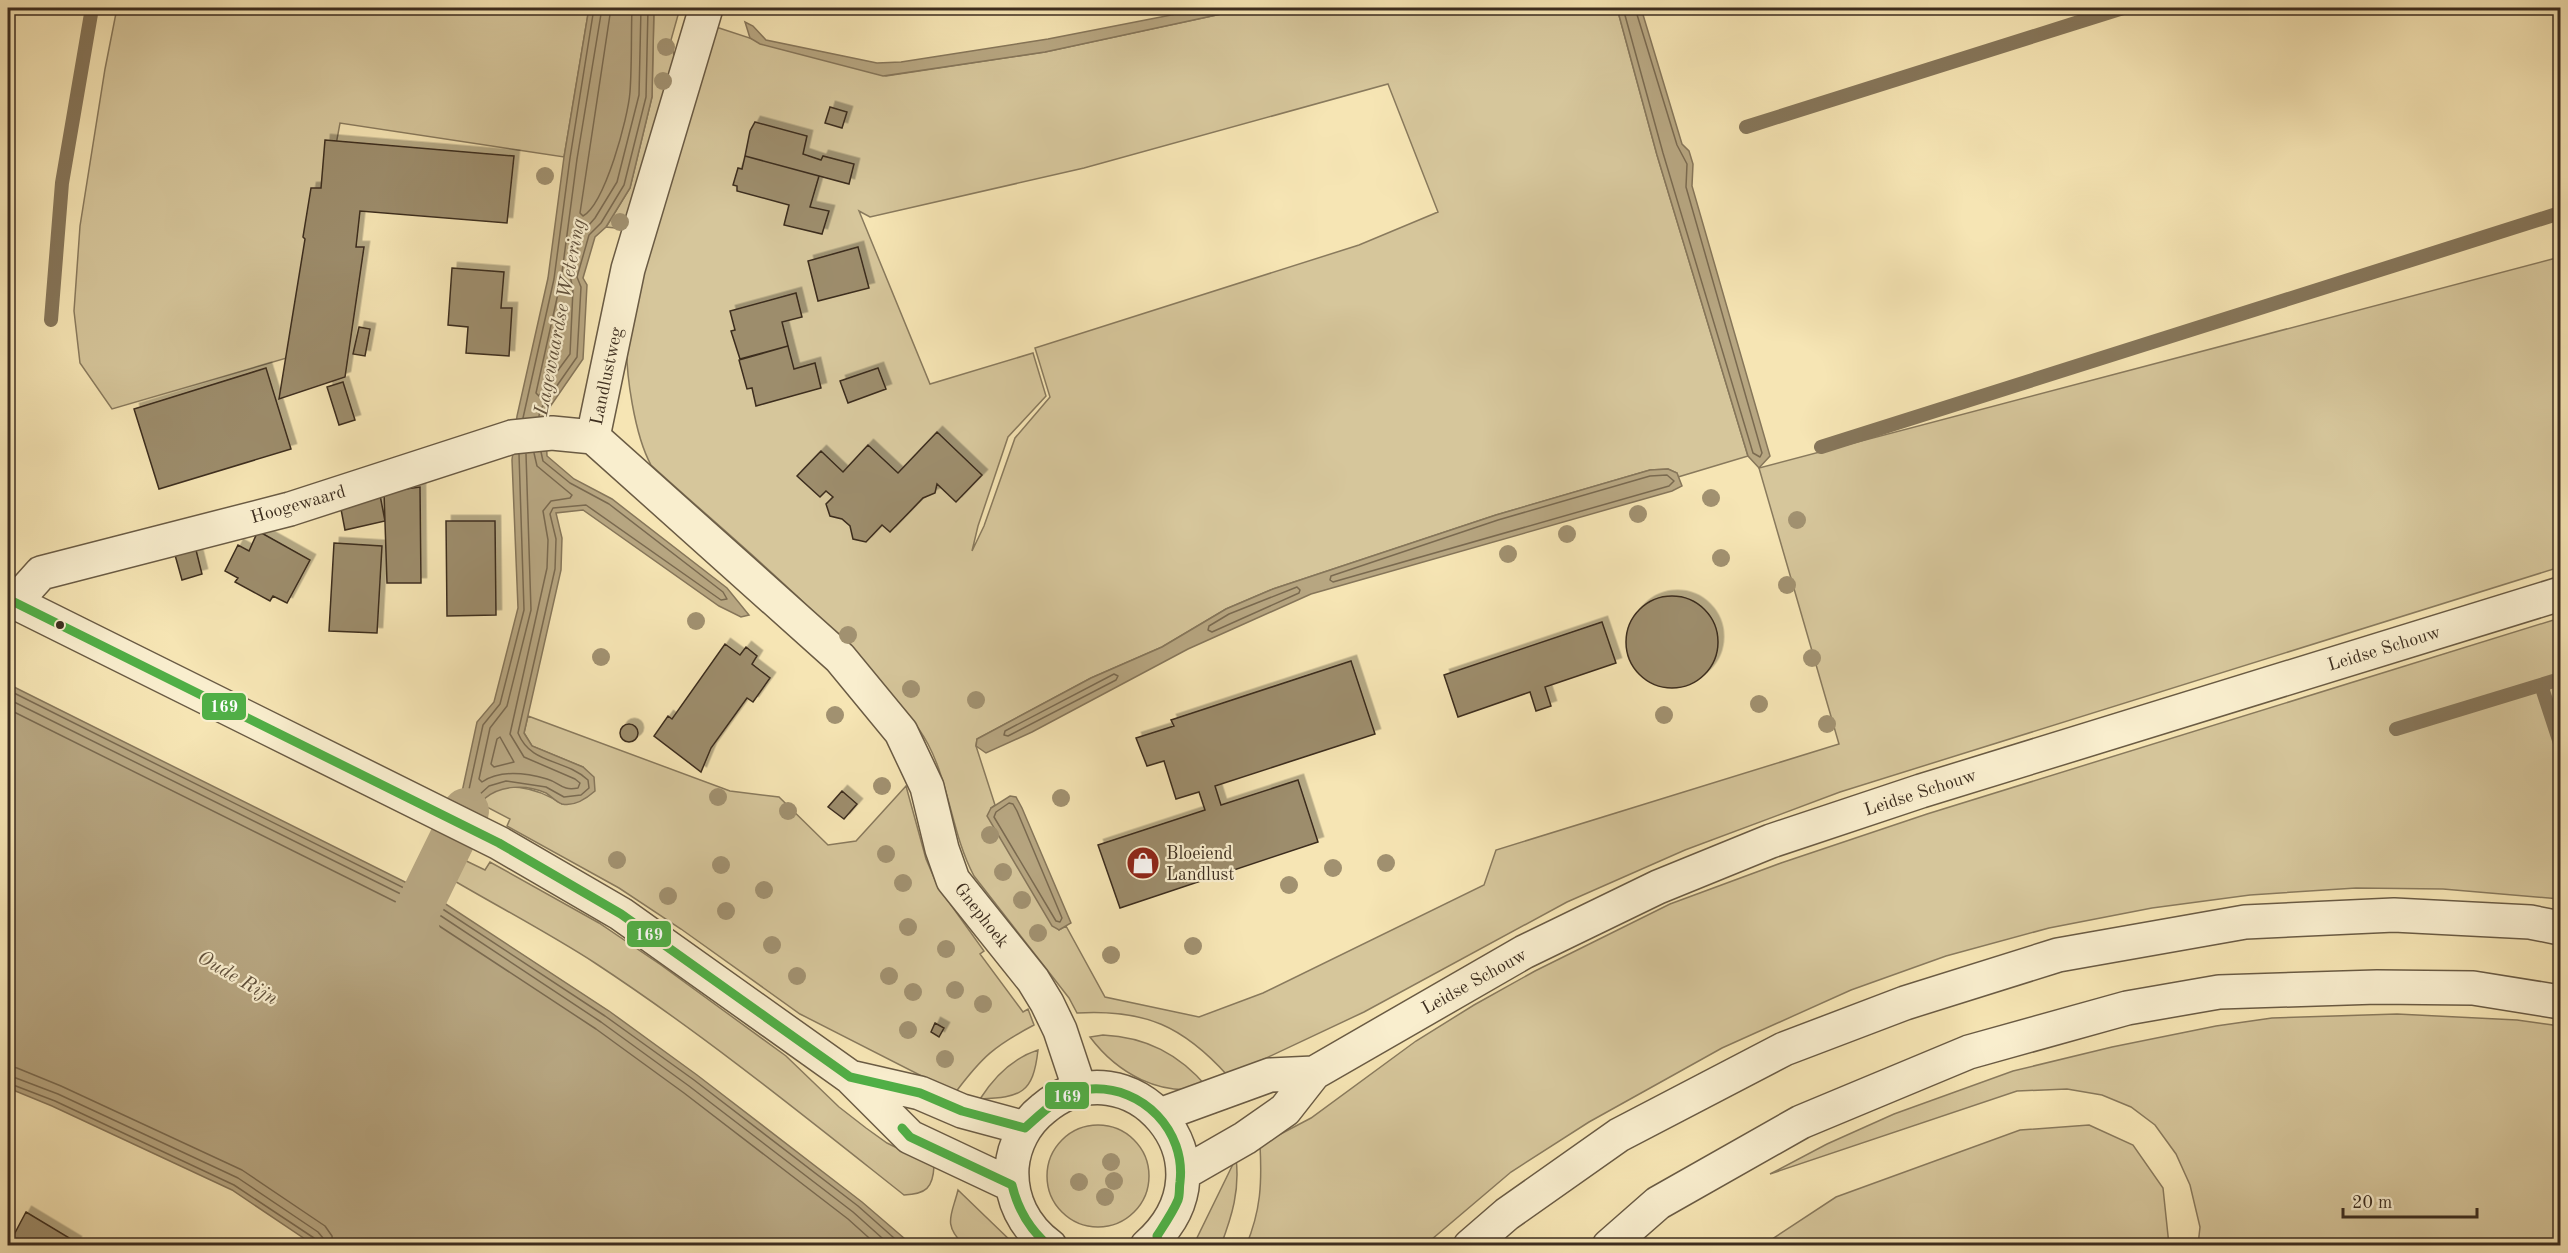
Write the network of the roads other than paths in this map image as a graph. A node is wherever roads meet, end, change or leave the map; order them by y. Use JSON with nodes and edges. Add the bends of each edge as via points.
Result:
{"nodes":[{"id":1,"x":706,"y":8,"type":"edge"},
{"id":2,"x":593,"y":437,"type":"junction"},
{"id":3,"x":2560,"y":594,"type":"edge"},
{"id":4,"x":11,"y":600,"type":"edge"},
{"id":5,"x":901,"y":732,"type":"joint"},
{"id":6,"x":2560,"y":928,"type":"edge"},
{"id":7,"x":2560,"y":1002,"type":"edge"},
{"id":8,"x":1314,"y":1073,"type":"junction"},
{"id":9,"x":850,"y":1077,"type":"junction"},
{"id":10,"x":1080,"y":1090,"type":"junction"},
{"id":11,"x":1160,"y":1115,"type":"junction"},
{"id":12,"x":1025,"y":1128,"type":"junction"},
{"id":13,"x":1184,"y":1173,"type":"junction"},
{"id":14,"x":1012,"y":1185,"type":"junction"},
{"id":15,"x":1154,"y":1242,"type":"edge"},
{"id":16,"x":1050,"y":1245,"type":"edge"},
{"id":17,"x":1470,"y":1245,"type":"edge"},
{"id":18,"x":1609,"y":1245,"type":"edge"}],
"edges":[{"from":1,"to":2,"type":"street","name":"Landlustweg","via":[[628,269]]},
{"from":2,"to":4,"type":"street","name":"Hoogewaard","via":[[552,433],[512,437],[290,509],[40,573]]},
{"from":2,"to":5,"type":"street","name":"Landlustweg","via":[[840,658]]},
{"from":3,"to":8,"type":"street","name":"Leidse Schouw","via":[[1933,787],[1771,841],[1658,887],[1524,952]]},
{"from":4,"to":9,"type":"street","name":"Hoogewaard","via":[[499,843],[621,914]]},
{"from":5,"to":10,"type":"street","name":"Gnephoek","via":[[927,787],[953,880],[1047,1003]]},
{"from":6,"to":17,"type":"street","via":[[2530,922],[2394,915],[2245,922],[2058,955],[1905,1003],[1784,1049],[1619,1135]]},
{"from":7,"to":18,"type":"street","via":[[2473,988],[2377,987],[2220,992],[2127,1008],[1969,1052],[1801,1122],[1658,1203]]},
{"from":8,"to":11,"type":"street","name":"Leidse Schouw","via":[[1270,1074]]},
{"from":8,"to":13,"type":"street","name":"Leidse Schouw","via":[[1285,1110]]},
{"from":9,"to":12,"type":"street","via":[[920,1093],[962,1111]]},
{"from":9,"to":14,"type":"street","via":[[910,1137]]},
{"from":10,"to":11,"type":"street","via":[[1123,1092]]},
{"from":10,"to":12,"type":"street","via":[[1049,1103]]},
{"from":11,"to":13,"type":"street","via":[[1176,1140]]},
{"from":12,"to":14,"type":"street","via":[[1013,1159]]},
{"from":13,"to":15,"type":"street","via":[[1177,1208]]},
{"from":14,"to":16,"type":"street","via":[[1025,1221]]}]}
